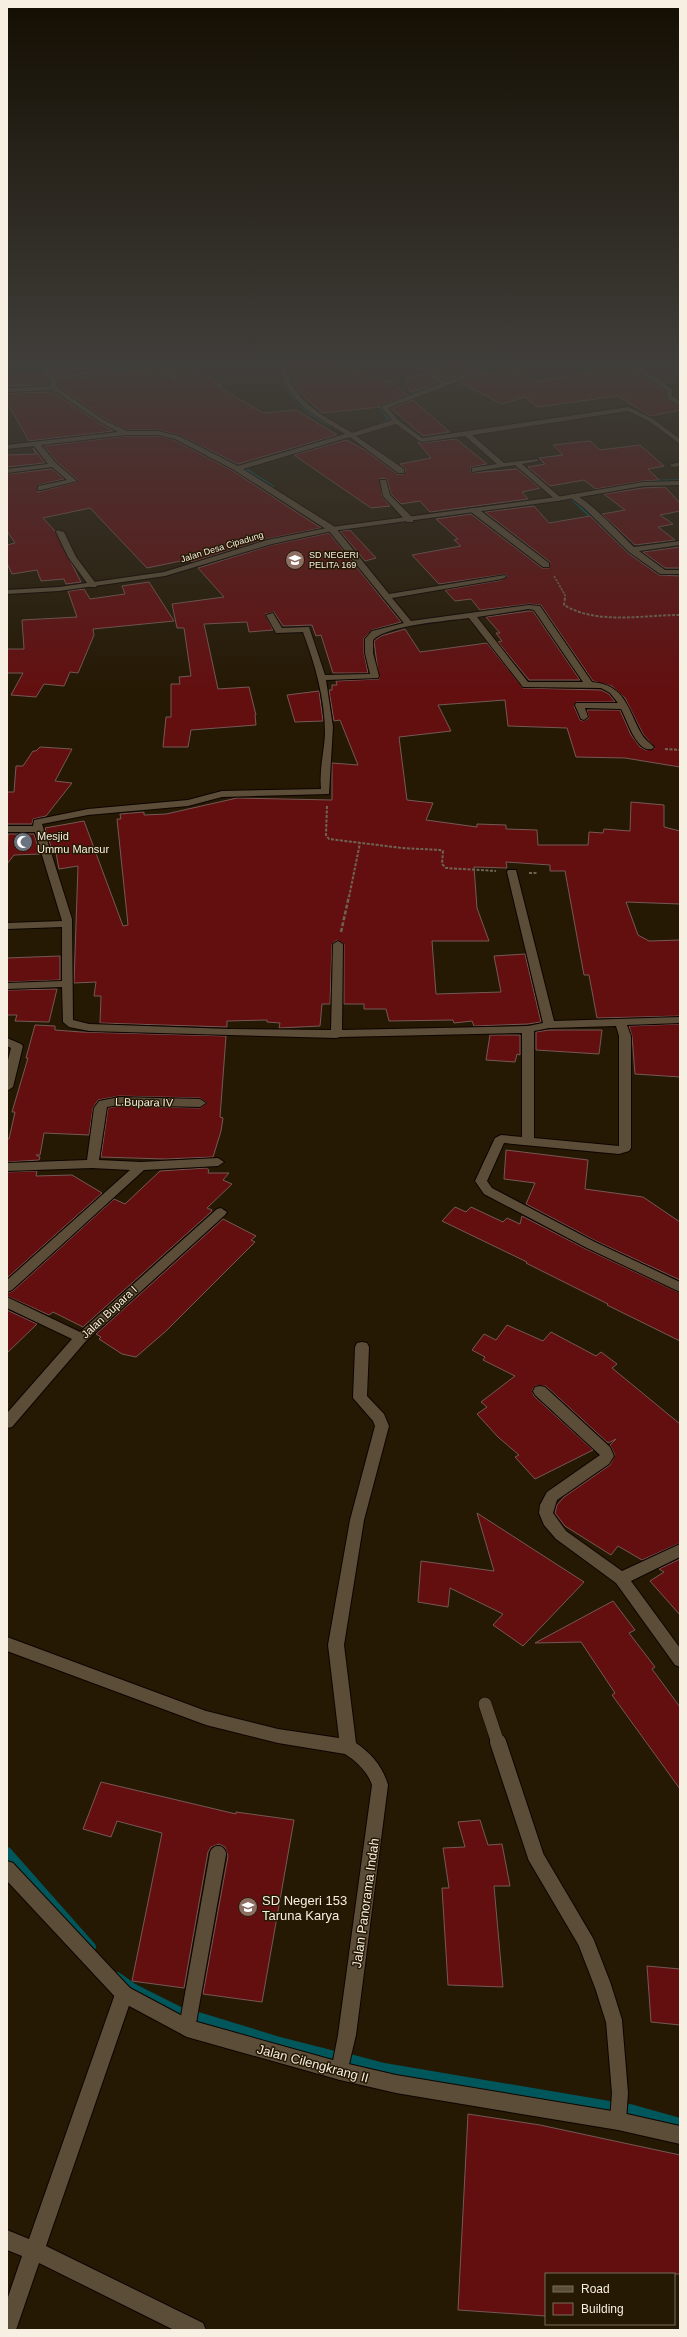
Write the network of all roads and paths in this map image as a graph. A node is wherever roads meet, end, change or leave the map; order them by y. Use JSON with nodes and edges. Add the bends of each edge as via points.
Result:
{"nodes":[{"id":1,"x":61,"y":471,"type":"edge"},
{"id":2,"x":242,"y":471,"type":"edge"},
{"id":3,"x":526,"y":471,"type":"edge"},
{"id":4,"x":383,"y":482,"type":"dead end"},
{"id":5,"x":680,"y":482,"type":"edge"},
{"id":6,"x":41,"y":488,"type":"dead end"},
{"id":7,"x":574,"y":496,"type":"junction"},
{"id":8,"x":557,"y":499,"type":"junction"},
{"id":9,"x":474,"y":510,"type":"junction"},
{"id":10,"x":410,"y":520,"type":"junction"},
{"id":11,"x":332,"y":529,"type":"junction"},
{"id":12,"x":60,"y":532,"type":"dead end"},
{"id":13,"x":680,"y":543,"type":"edge"},
{"id":14,"x":632,"y":550,"type":"junction"},
{"id":15,"x":546,"y":565,"type":"joint"},
{"id":16,"x":680,"y":572,"type":"edge"},
{"id":17,"x":502,"y":577,"type":"dead end"},
{"id":18,"x":93,"y":584,"type":"junction"},
{"id":19,"x":7,"y":592,"type":"edge"},
{"id":20,"x":386,"y":597,"type":"junction"},
{"id":21,"x":470,"y":614,"type":"junction"},
{"id":22,"x":270,"y":615,"type":"dead end"},
{"id":23,"x":680,"y":615,"type":"edge"},
{"id":24,"x":409,"y":624,"type":"junction"},
{"id":25,"x":321,"y":678,"type":"junction"},
{"id":26,"x":589,"y":684,"type":"junction"},
{"id":27,"x":575,"y":695,"type":"junction"},
{"id":28,"x":624,"y":706,"type":"junction"},
{"id":29,"x":584,"y":717,"type":"dead end"},
{"id":30,"x":649,"y":747,"type":"dead end"},
{"id":31,"x":326,"y":792,"type":"junction"},
{"id":32,"x":7,"y":829,"type":"edge"},
{"id":33,"x":40,"y":829,"type":"junction"},
{"id":34,"x":360,"y":843,"type":"junction"},
{"id":35,"x":512,"y":872,"type":"joint"},
{"id":36,"x":67,"y":924,"type":"junction"},
{"id":37,"x":7,"y":926,"type":"edge"},
{"id":38,"x":338,"y":944,"type":"joint"},
{"id":39,"x":68,"y":984,"type":"junction"},
{"id":40,"x":7,"y":986,"type":"edge"},
{"id":41,"x":680,"y":1020,"type":"edge"},
{"id":42,"x":620,"y":1022,"type":"junction"},
{"id":43,"x":550,"y":1025,"type":"junction"},
{"id":44,"x":528,"y":1029,"type":"junction"},
{"id":45,"x":336,"y":1035,"type":"junction"},
{"id":46,"x":7,"y":1042,"type":"edge"},
{"id":47,"x":7,"y":1087,"type":"edge"},
{"id":48,"x":200,"y":1103,"type":"dead end"},
{"id":49,"x":528,"y":1142,"type":"junction"},
{"id":50,"x":218,"y":1162,"type":"dead end"},
{"id":51,"x":92,"y":1164,"type":"junction"},
{"id":52,"x":141,"y":1166,"type":"junction"},
{"id":53,"x":9,"y":1170,"type":"edge"},
{"id":54,"x":221,"y":1212,"type":"dead end"},
{"id":55,"x":7,"y":1287,"type":"edge"},
{"id":56,"x":680,"y":1287,"type":"edge"},
{"id":57,"x":7,"y":1302,"type":"edge"},
{"id":58,"x":81,"y":1338,"type":"junction"},
{"id":59,"x":362,"y":1347,"type":"dead end"},
{"id":60,"x":540,"y":1391,"type":"dead end"},
{"id":61,"x":7,"y":1423,"type":"edge"},
{"id":62,"x":680,"y":1550,"type":"edge"},
{"id":63,"x":621,"y":1579,"type":"junction"},
{"id":64,"x":7,"y":1644,"type":"edge"},
{"id":65,"x":680,"y":1660,"type":"edge"},
{"id":66,"x":485,"y":1704,"type":"dead end"},
{"id":67,"x":348,"y":1747,"type":"junction"},
{"id":68,"x":218,"y":1854,"type":"dead end"},
{"id":69,"x":7,"y":1869,"type":"edge"},
{"id":70,"x":124,"y":1994,"type":"junction"},
{"id":71,"x":187,"y":2028,"type":"junction"},
{"id":72,"x":340,"y":2071,"type":"junction"},
{"id":73,"x":618,"y":2121,"type":"junction"},
{"id":74,"x":680,"y":2135,"type":"edge"},
{"id":75,"x":7,"y":2240,"type":"edge"},
{"id":76,"x":35,"y":2251,"type":"junction"},
{"id":77,"x":7,"y":2328,"type":"edge"},
{"id":78,"x":196,"y":2330,"type":"edge"}],
"edges":[{"from":1,"to":6,"type":"street","via":[[73,481]]},
{"from":2,"to":11,"type":"street"},
{"from":3,"to":8,"type":"street"},
{"from":4,"to":10,"type":"street","via":[[387,496]]},
{"from":5,"to":7,"type":"street","name":"Jalan Desa Cipadung","via":[[647,483]]},
{"from":7,"to":8,"type":"street","name":"Jalan Desa Cipadung"},
{"from":7,"to":14,"type":"street"},
{"from":8,"to":9,"type":"street","name":"Jalan Desa Cipadung"},
{"from":9,"to":10,"type":"street","name":"Jalan Desa Cipadung"},
{"from":9,"to":15,"type":"street"},
{"from":10,"to":11,"type":"street","name":"Jalan Desa Cipadung"},
{"from":11,"to":18,"type":"street","name":"Jalan Desa Cipadung","via":[[270,542],[165,574]]},
{"from":11,"to":20,"type":"street"},
{"from":12,"to":18,"type":"street","via":[[72,557]]},
{"from":13,"to":14,"type":"street"},
{"from":14,"to":16,"type":"street","via":[[663,572]]},
{"from":15,"to":23,"type":"path","via":[[565,595],[564,606],[575,613],[622,616]]},
{"from":17,"to":20,"type":"street"},
{"from":18,"to":19,"type":"street","name":"Jalan Desa Cipadung"},
{"from":20,"to":24,"type":"street"},
{"from":21,"to":24,"type":"street"},
{"from":21,"to":26,"type":"street","via":[[537,608]]},
{"from":21,"to":27,"type":"street","via":[[526,685]]},
{"from":22,"to":25,"type":"street","via":[[279,631],[306,629]]},
{"from":24,"to":25,"type":"street","via":[[375,633],[369,639],[369,653],[375,676]]},
{"from":25,"to":31,"type":"street","via":[[329,728],[324,782]]},
{"from":26,"to":27,"type":"street"},
{"from":26,"to":28,"type":"street","via":[[611,688]]},
{"from":27,"to":28,"type":"street"},
{"from":27,"to":29,"type":"street"},
{"from":28,"to":30,"type":"street","via":[[641,742]]},
{"from":31,"to":33,"type":"street","via":[[222,794],[188,803],[130,807],[51,818],[37,822]]},
{"from":31,"to":34,"type":"path","via":[[326,838]]},
{"from":32,"to":33,"type":"street"},
{"from":33,"to":36,"type":"street"},
{"from":34,"to":35,"type":"path","via":[[440,850],[443,851],[442,864],[446,868]]},
{"from":34,"to":38,"type":"path"},
{"from":35,"to":43,"type":"street"},
{"from":36,"to":37,"type":"street"},
{"from":36,"to":39,"type":"street"},
{"from":38,"to":45,"type":"street"},
{"from":39,"to":40,"type":"street"},
{"from":39,"to":45,"type":"street","via":[[67,1020],[71,1024],[181,1032]]},
{"from":41,"to":42,"type":"street"},
{"from":42,"to":43,"type":"street"},
{"from":42,"to":49,"type":"street","via":[[625,1036],[625,1148]]},
{"from":43,"to":44,"type":"street"},
{"from":44,"to":45,"type":"street"},
{"from":44,"to":49,"type":"street"},
{"from":46,"to":47,"type":"street","via":[[17,1046]]},
{"from":48,"to":51,"type":"street","name":"L.Bupara IV","via":[[119,1101],[103,1104],[100,1108]]},
{"from":49,"to":56,"type":"street","via":[[504,1138],[499,1141],[481,1181],[484,1188],[591,1245]]},
{"from":50,"to":52,"type":"street"},
{"from":51,"to":52,"type":"street"},
{"from":51,"to":53,"type":"street"},
{"from":52,"to":55,"type":"street"},
{"from":54,"to":58,"type":"street","name":"Jalan Bupara I"},
{"from":57,"to":58,"type":"street"},
{"from":58,"to":61,"type":"street","name":"Jalan Bupara I","via":[[40,1382]]},
{"from":59,"to":67,"type":"street","via":[[360,1398],[379,1418],[382,1426],[357,1520],[338,1626],[336,1645]]},
{"from":60,"to":63,"type":"street","via":[[605,1451],[606,1456],[604,1460],[552,1496],[546,1513],[549,1521],[561,1535]]},
{"from":62,"to":63,"type":"street"},
{"from":63,"to":65,"type":"street"},
{"from":64,"to":67,"type":"street","via":[[206,1718],[278,1736]]},
{"from":66,"to":73,"type":"lane","via":[[536,1857],[586,1942],[614,2021],[620,2093]]},
{"from":67,"to":72,"type":"street","name":"Jalan Panorama Indah","via":[[369,1765],[380,1785]]},
{"from":68,"to":71,"type":"lane"},
{"from":69,"to":70,"type":"street","name":"Jalan Cilengkrang II"},
{"from":70,"to":71,"type":"street","name":"Jalan Cilengkrang II"},
{"from":70,"to":76,"type":"street"},
{"from":71,"to":72,"type":"street","name":"Jalan Cilengkrang II"},
{"from":72,"to":73,"type":"street","name":"Jalan Cilengkrang II","via":[[396,2084]]},
{"from":73,"to":74,"type":"street","name":"Jalan Cilengkrang II"},
{"from":75,"to":76,"type":"street"},
{"from":76,"to":77,"type":"street"},
{"from":76,"to":78,"type":"street"}]}
